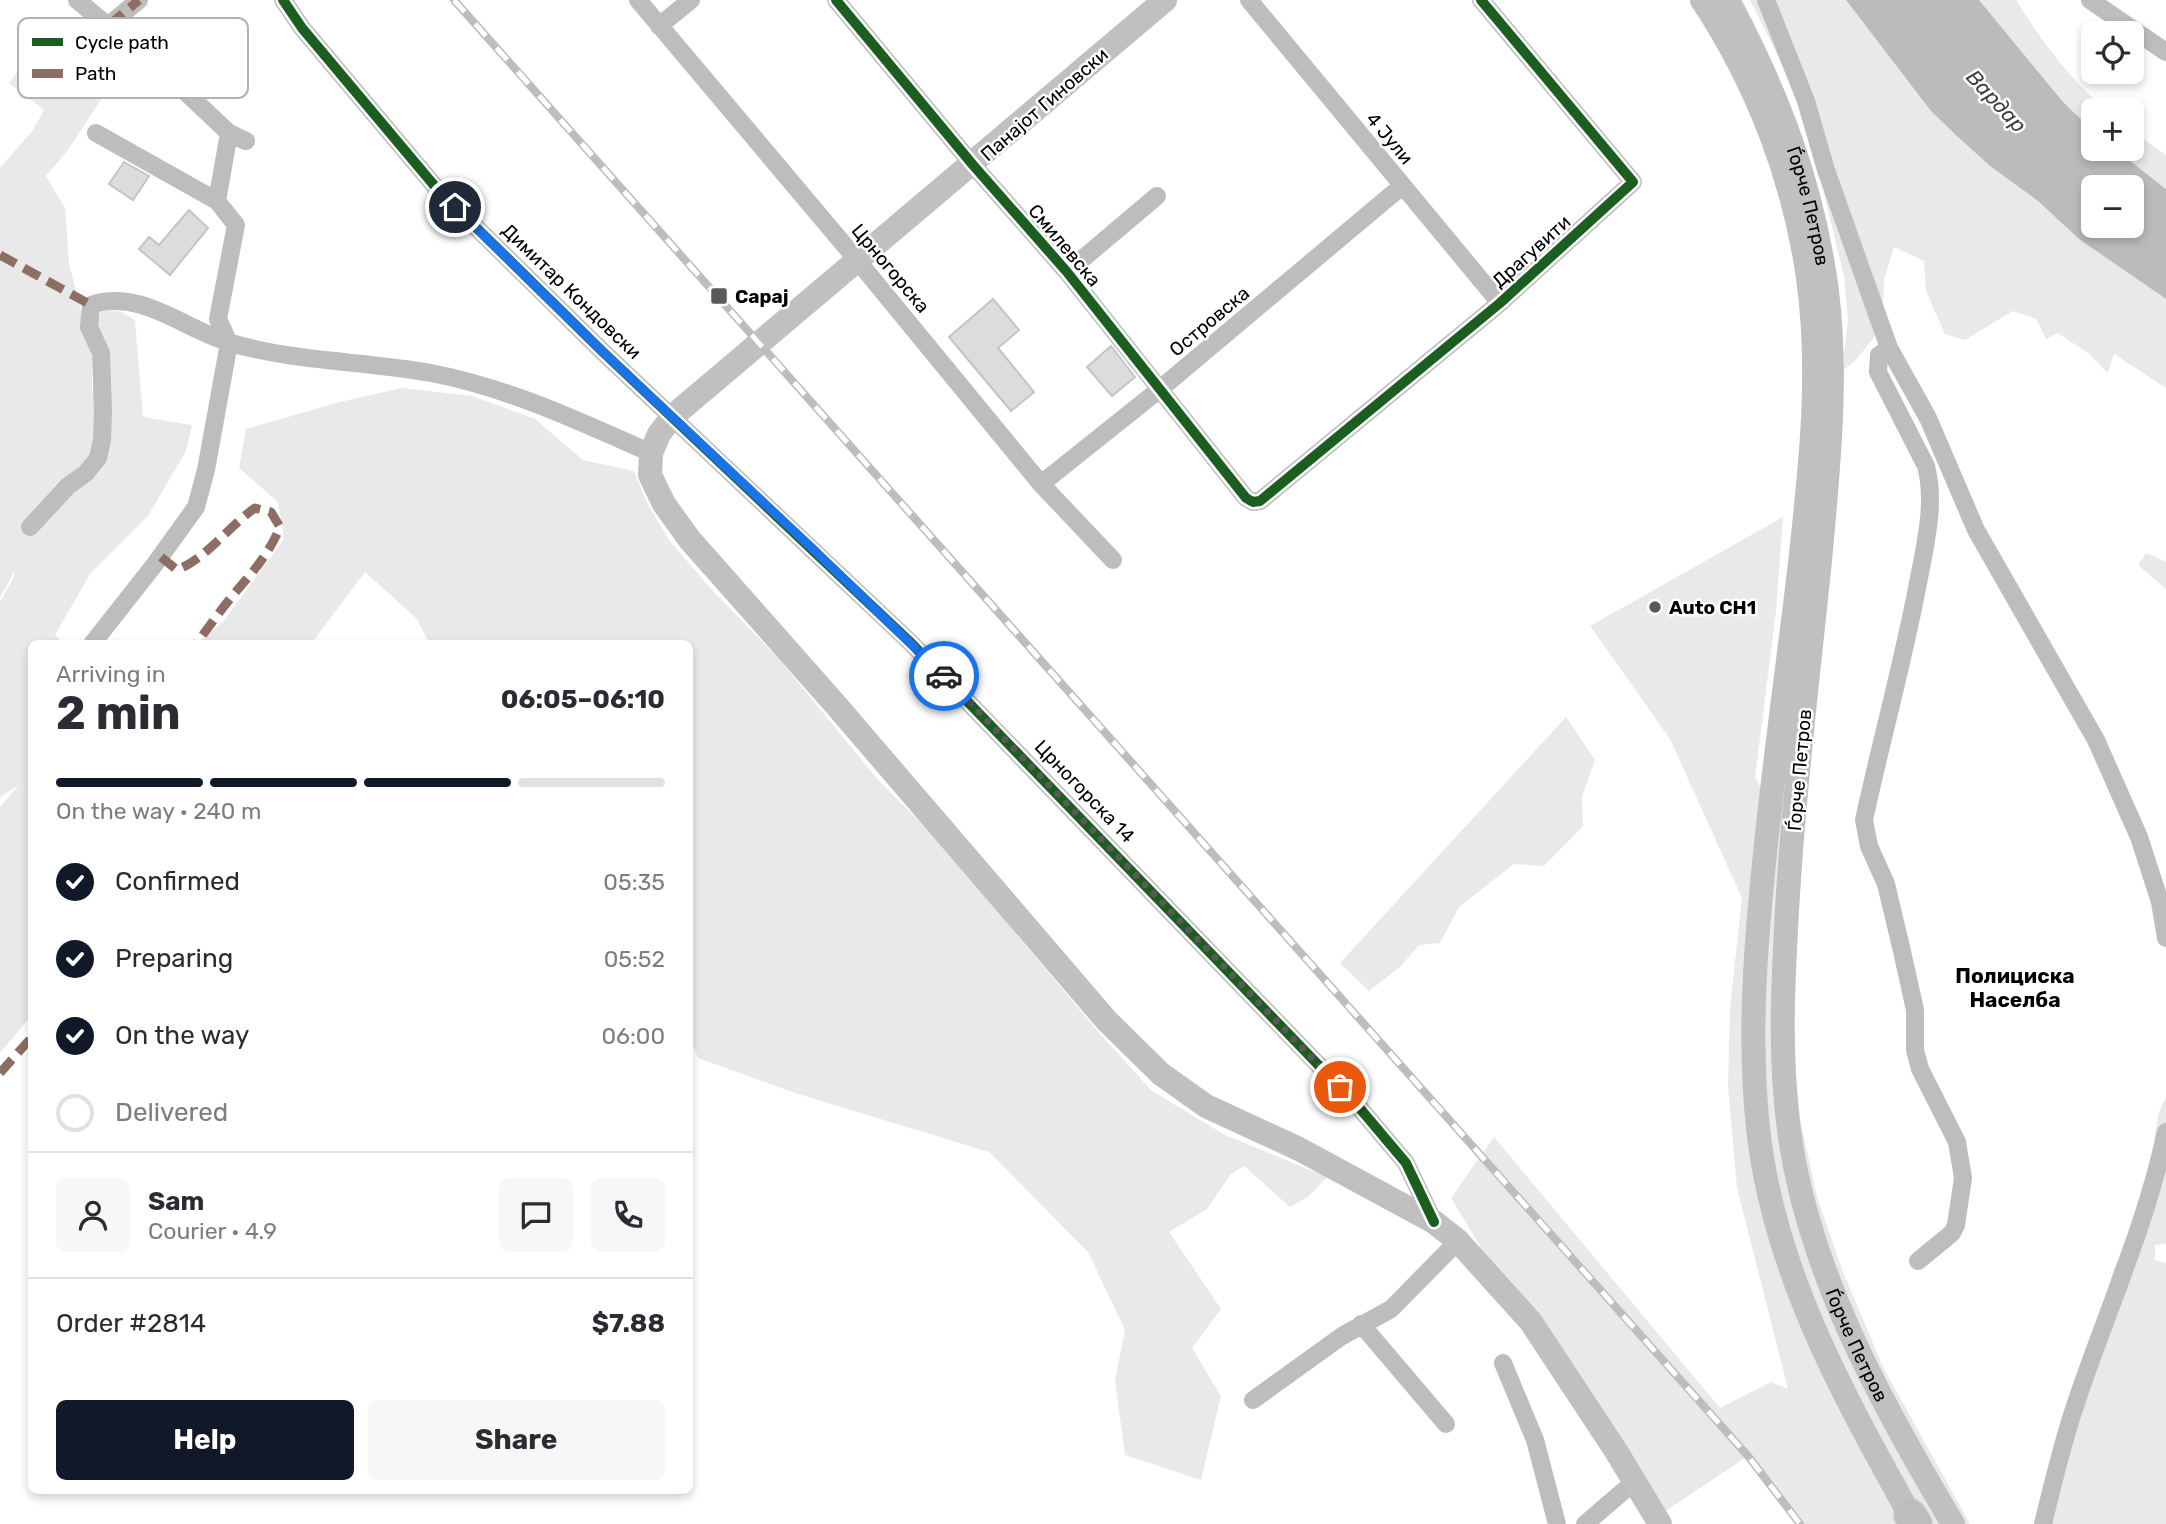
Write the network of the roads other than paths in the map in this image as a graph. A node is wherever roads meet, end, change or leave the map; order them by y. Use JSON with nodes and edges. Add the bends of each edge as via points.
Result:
{"nodes":[{"id":1,"x":77,"y":0,"type":"edge"},
{"id":2,"x":139,"y":0,"type":"edge"},
{"id":3,"x":283,"y":0,"type":"edge"},
{"id":4,"x":638,"y":0,"type":"edge"},
{"id":5,"x":691,"y":0,"type":"edge"},
{"id":6,"x":836,"y":0,"type":"edge"},
{"id":7,"x":1165,"y":0,"type":"edge"},
{"id":8,"x":1249,"y":0,"type":"edge"},
{"id":9,"x":1481,"y":0,"type":"edge"},
{"id":10,"x":1702,"y":0,"type":"edge"},
{"id":11,"x":1728,"y":0,"type":"edge"},
{"id":12,"x":1766,"y":0,"type":"edge"},
{"id":13,"x":2090,"y":0,"type":"edge"},
{"id":14,"x":100,"y":18,"type":"edge"},
{"id":15,"x":117,"y":18,"type":"edge"},
{"id":16,"x":659,"y":26,"type":"junction"},
{"id":17,"x":2166,"y":52,"type":"edge"},
{"id":18,"x":193,"y":98,"type":"edge"},
{"id":19,"x":96,"y":133,"type":"dead end"},
{"id":20,"x":973,"y":165,"type":"junction"},
{"id":21,"x":1402,"y":186,"type":"junction"},
{"id":22,"x":1157,"y":196,"type":"dead end"},
{"id":23,"x":217,"y":201,"type":"junction"},
{"id":24,"x":857,"y":260,"type":"junction"},
{"id":25,"x":1067,"y":272,"type":"junction"},
{"id":26,"x":1500,"y":303,"type":"junction"},
{"id":27,"x":229,"y":343,"type":"junction"},
{"id":28,"x":1889,"y":348,"type":"junction"},
{"id":29,"x":1160,"y":389,"type":"junction"},
{"id":30,"x":673,"y":416,"type":"junction"},
{"id":31,"x":650,"y":453,"type":"junction"},
{"id":32,"x":1041,"y":484,"type":"junction"},
{"id":33,"x":1268,"y":495,"type":"joint"},
{"id":34,"x":30,"y":527,"type":"dead end"},
{"id":35,"x":1113,"y":560,"type":"dead end"},
{"id":36,"x":95,"y":640,"type":"edge"},
{"id":37,"x":2166,"y":938,"type":"edge"},
{"id":38,"x":2166,"y":1132,"type":"edge"},
{"id":39,"x":1434,"y":1222,"type":"junction"},
{"id":40,"x":1458,"y":1241,"type":"junction"},
{"id":41,"x":1918,"y":1261,"type":"dead end"},
{"id":42,"x":1362,"y":1324,"type":"junction"},
{"id":43,"x":1503,"y":1363,"type":"dead end"},
{"id":44,"x":1253,"y":1400,"type":"dead end"},
{"id":45,"x":1446,"y":1424,"type":"dead end"},
{"id":46,"x":1634,"y":1482,"type":"junction"},
{"id":47,"x":1914,"y":1521,"type":"edge"},
{"id":48,"x":1557,"y":1524,"type":"edge"},
{"id":49,"x":1585,"y":1524,"type":"edge"},
{"id":50,"x":1660,"y":1524,"type":"edge"},
{"id":51,"x":1952,"y":1524,"type":"edge"},
{"id":52,"x":2043,"y":1524,"type":"edge"}],
"edges":[{"from":1,"to":14,"type":"street"},
{"from":2,"to":15,"type":"street"},
{"from":3,"to":30,"type":"street","name":"Димитар Кондовски","via":[[438,190]]},
{"from":4,"to":16,"type":"street","name":"Црногорска"},
{"from":5,"to":16,"type":"street"},
{"from":6,"to":20,"type":"street","name":"Смилевска"},
{"from":7,"to":20,"type":"main road","name":"Панајот Гиновски"},
{"from":8,"to":21,"type":"street","name":"4 Јули"},
{"from":9,"to":26,"type":"street","name":"Драгувити","via":[[1633,181]]},
{"from":10,"to":47,"type":"main road","name":"Ѓорче Петров","via":[[1759,102],[1782,162],[1808,278],[1814,341],[1810,462],[1760,899],[1754,1018],[1758,1127],[1773,1213],[1794,1280],[1836,1377]]},
{"from":11,"to":51,"type":"main road","name":"Ѓорче Петров","via":[[1778,103],[1807,186],[1827,293],[1831,343],[1826,497],[1790,858],[1782,1005],[1790,1136],[1815,1242],[1845,1318],[1894,1420]]},
{"from":12,"to":28,"type":"street","via":[[1806,101]]},
{"from":13,"to":17,"type":"street"},
{"from":16,"to":24,"type":"street","name":"Црногорска"},
{"from":18,"to":23,"type":"street","via":[[238,137]]},
{"from":19,"to":23,"type":"street"},
{"from":20,"to":24,"type":"main road","name":"Панајот Гиновски"},
{"from":20,"to":25,"type":"street","name":"Смилевска"},
{"from":21,"to":26,"type":"street","name":"4 Јули"},
{"from":21,"to":29,"type":"street","name":"Островска"},
{"from":22,"to":25,"type":"street"},
{"from":23,"to":27,"type":"street","via":[[236,225],[218,319]]},
{"from":24,"to":30,"type":"main road","name":"Панајот Гиновски"},
{"from":24,"to":32,"type":"street","name":"Црногорска"},
{"from":25,"to":29,"type":"street","name":"Смилевска"},
{"from":26,"to":33,"type":"street","name":"Драгувити"},
{"from":27,"to":31,"type":"street","via":[[271,353],[369,363],[490,387]]},
{"from":27,"to":34,"type":"street","via":[[142,304],[106,300],[91,305],[89,327],[101,353],[98,458]]},
{"from":27,"to":36,"type":"street","via":[[196,508]]},
{"from":28,"to":37,"type":"street","via":[[1928,418],[1976,530],[2096,740],[2138,836],[2160,902]]},
{"from":28,"to":41,"type":"street","via":[[1879,355],[1878,372],[1930,482],[1925,545],[1909,631],[1864,831],[1886,884],[1915,1010],[1920,1069],[1957,1142],[1963,1178],[1952,1233]]},
{"from":29,"to":32,"type":"street","name":"Островска"},
{"from":29,"to":33,"type":"street","name":"Смилевска","via":[[1246,498],[1260,501]]},
{"from":30,"to":31,"type":"main road","name":"Панајот Гиновски"},
{"from":30,"to":39,"type":"street","name":"Црногорска 14","via":[[911,643],[1357,1105],[1406,1163]]},
{"from":31,"to":39,"type":"main road","via":[[650,475],[690,540],[1107,1021],[1161,1074],[1206,1106],[1299,1149]]},
{"from":32,"to":35,"type":"street","name":"Црногорска"},
{"from":38,"to":52,"type":"street","via":[[2138,1232],[2076,1402]]},
{"from":39,"to":40,"type":"main road"},
{"from":40,"to":42,"type":"street","via":[[1391,1309]]},
{"from":40,"to":46,"type":"main road","via":[[1531,1322]]},
{"from":42,"to":44,"type":"street"},
{"from":42,"to":45,"type":"street"},
{"from":43,"to":48,"type":"street","via":[[1535,1440]]},
{"from":46,"to":49,"type":"street"},
{"from":46,"to":50,"type":"main road"}]}
